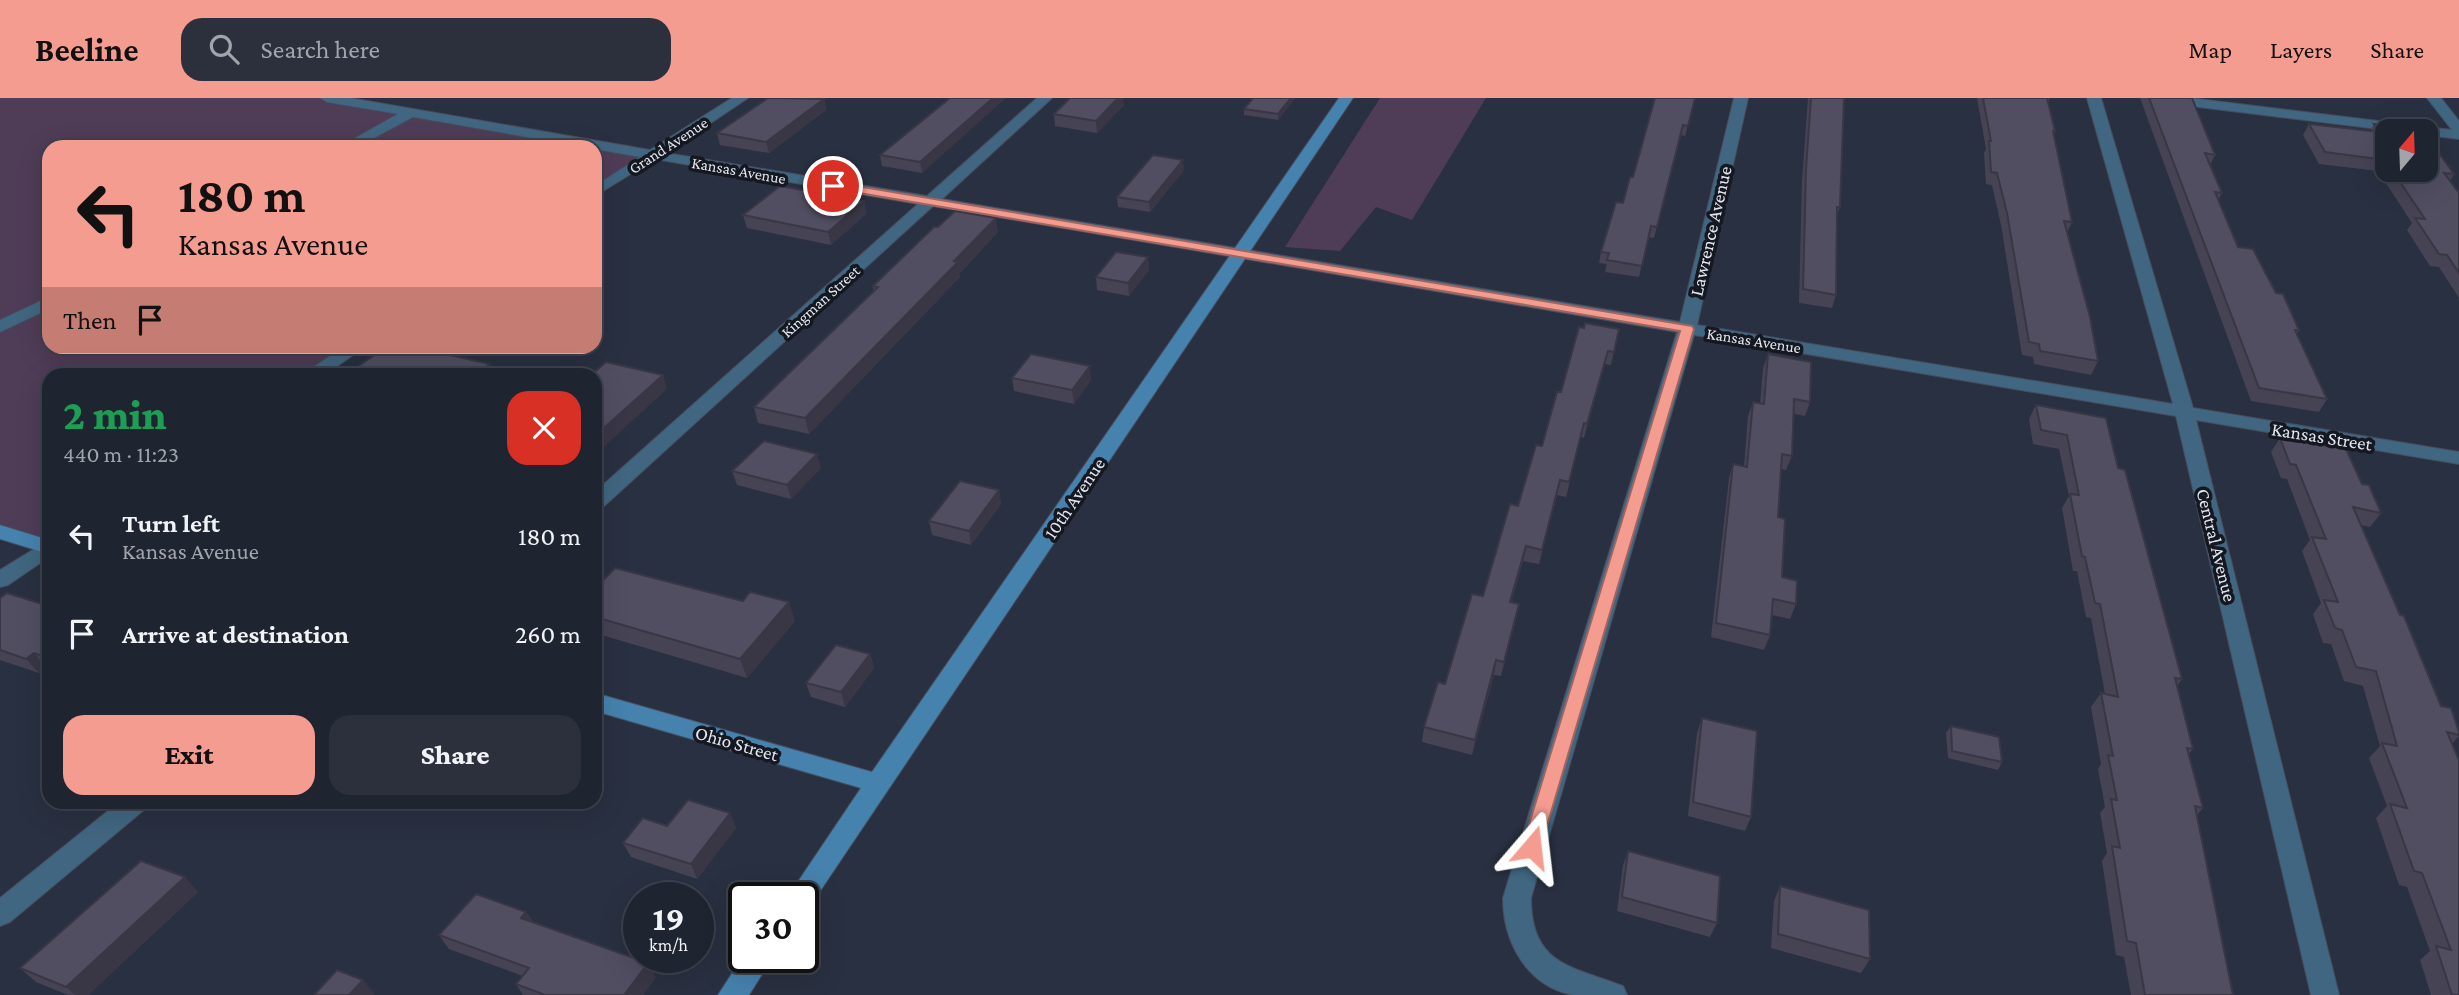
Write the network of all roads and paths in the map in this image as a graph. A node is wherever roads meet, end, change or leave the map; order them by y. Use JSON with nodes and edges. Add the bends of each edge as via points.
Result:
{"nodes":[{"id":1,"x":327,"y":98,"type":"edge"},
{"id":2,"x":741,"y":98,"type":"edge"},
{"id":3,"x":1045,"y":98,"type":"edge"},
{"id":4,"x":1346,"y":98,"type":"edge"},
{"id":5,"x":1741,"y":98,"type":"edge"},
{"id":6,"x":2094,"y":98,"type":"edge"},
{"id":7,"x":2158,"y":98,"type":"edge"},
{"id":8,"x":2434,"y":98,"type":"edge"},
{"id":9,"x":412,"y":105,"type":"edge"},
{"id":10,"x":2459,"y":132,"type":"edge"},
{"id":11,"x":357,"y":140,"type":"edge"},
{"id":12,"x":580,"y":140,"type":"edge"},
{"id":13,"x":602,"y":145,"type":"edge"},
{"id":14,"x":652,"y":155,"type":"junction"},
{"id":15,"x":602,"y":187,"type":"edge"},
{"id":16,"x":930,"y":202,"type":"junction"},
{"id":17,"x":1239,"y":253,"type":"junction"},
{"id":18,"x":42,"y":306,"type":"edge"},
{"id":19,"x":0,"y":327,"type":"edge"},
{"id":20,"x":1687,"y":329,"type":"junction"},
{"id":21,"x":346,"y":354,"type":"edge"},
{"id":22,"x":324,"y":368,"type":"edge"},
{"id":23,"x":2185,"y":413,"type":"junction"},
{"id":24,"x":2459,"y":458,"type":"edge"},
{"id":25,"x":602,"y":497,"type":"edge"},
{"id":26,"x":0,"y":532,"type":"edge"},
{"id":27,"x":42,"y":545,"type":"edge"},
{"id":28,"x":42,"y":552,"type":"edge"},
{"id":29,"x":0,"y":580,"type":"edge"},
{"id":30,"x":602,"y":704,"type":"edge"},
{"id":31,"x":880,"y":784,"type":"junction"},
{"id":32,"x":128,"y":809,"type":"edge"},
{"id":33,"x":811,"y":882,"type":"edge"},
{"id":34,"x":0,"y":914,"type":"edge"},
{"id":35,"x":748,"y":973,"type":"edge"},
{"id":36,"x":732,"y":995,"type":"edge"},
{"id":37,"x":1613,"y":995,"type":"edge"},
{"id":38,"x":2325,"y":995,"type":"edge"}],
"edges":[{"from":1,"to":9,"type":"street","via":[[392,109]]},
{"from":2,"to":14,"type":"street","name":"Grand Avenue"},
{"from":3,"to":16,"type":"street","name":"Kingman Street"},
{"from":4,"to":17,"type":"street","name":"10th Avenue"},
{"from":5,"to":20,"type":"street","name":"Lawrence Avenue"},
{"from":6,"to":23,"type":"street","name":"Central Avenue"},
{"from":7,"to":10,"type":"street"},
{"from":8,"to":10,"type":"street"},
{"from":9,"to":11,"type":"street"},
{"from":9,"to":12,"type":"street","name":"Kansas Avenue"},
{"from":13,"to":14,"type":"street","name":"Kansas Avenue"},
{"from":14,"to":15,"type":"street","name":"Grand Avenue"},
{"from":14,"to":16,"type":"street","name":"Kansas Avenue"},
{"from":16,"to":17,"type":"street","name":"Kansas Avenue"},
{"from":16,"to":25,"type":"street","name":"Kingman Street"},
{"from":17,"to":20,"type":"street","name":"Kansas Avenue"},
{"from":17,"to":31,"type":"street","name":"10th Avenue"},
{"from":18,"to":19,"type":"street"},
{"from":20,"to":23,"type":"street","name":"Kansas Avenue"},
{"from":20,"to":37,"type":"street","name":"Lawrence Avenue","via":[[1517,898],[1520,933],[1540,964],[1578,985]]},
{"from":21,"to":22,"type":"street"},
{"from":23,"to":24,"type":"street","name":"Kansas Street"},
{"from":23,"to":38,"type":"street","name":"Central Avenue"},
{"from":26,"to":27,"type":"street"},
{"from":28,"to":29,"type":"street"},
{"from":30,"to":31,"type":"street","name":"Ohio Street"},
{"from":31,"to":33,"type":"street","name":"10th Avenue"},
{"from":32,"to":34,"type":"street"},
{"from":35,"to":36,"type":"street"}]}
